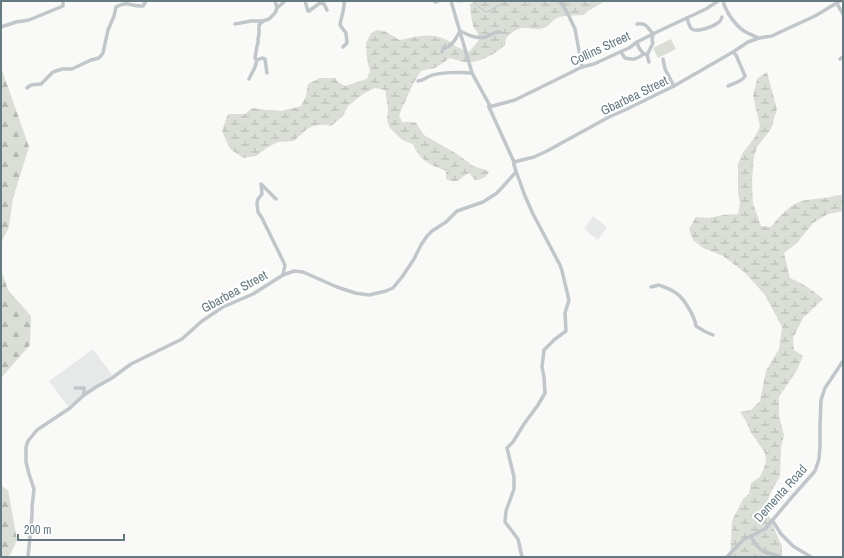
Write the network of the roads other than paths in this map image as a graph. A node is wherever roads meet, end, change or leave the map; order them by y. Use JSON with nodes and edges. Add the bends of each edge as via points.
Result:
{"nodes":[{"id":1,"x":63,"y":1,"type":"edge"},
{"id":2,"x":146,"y":1,"type":"edge"},
{"id":3,"x":275,"y":1,"type":"edge"},
{"id":4,"x":285,"y":1,"type":"edge"},
{"id":5,"x":305,"y":1,"type":"edge"},
{"id":6,"x":344,"y":1,"type":"edge"},
{"id":7,"x":451,"y":1,"type":"edge"},
{"id":8,"x":560,"y":1,"type":"edge"},
{"id":9,"x":718,"y":1,"type":"edge"},
{"id":10,"x":723,"y":1,"type":"edge"},
{"id":11,"x":837,"y":2,"type":"edge"},
{"id":12,"x":277,"y":8,"type":"junction"},
{"id":13,"x":327,"y":10,"type":"dead end"},
{"id":14,"x":843,"y":14,"type":"edge"},
{"id":15,"x":722,"y":17,"type":"dead end"},
{"id":16,"x":687,"y":18,"type":"junction"},
{"id":17,"x":263,"y":21,"type":"junction"},
{"id":18,"x":235,"y":24,"type":"dead end"},
{"id":19,"x":637,"y":24,"type":"dead end"},
{"id":20,"x":1,"y":27,"type":"edge"},
{"id":21,"x":460,"y":31,"type":"junction"},
{"id":22,"x":500,"y":32,"type":"dead end"},
{"id":23,"x":653,"y":34,"type":"junction"},
{"id":24,"x":759,"y":38,"type":"junction"},
{"id":25,"x":637,"y":42,"type":"junction"},
{"id":26,"x":343,"y":47,"type":"dead end"},
{"id":27,"x":442,"y":52,"type":"dead end"},
{"id":28,"x":621,"y":52,"type":"junction"},
{"id":29,"x":733,"y":52,"type":"junction"},
{"id":30,"x":646,"y":54,"type":"junction"},
{"id":31,"x":257,"y":60,"type":"junction"},
{"id":32,"x":663,"y":60,"type":"dead end"},
{"id":33,"x":649,"y":62,"type":"dead end"},
{"id":34,"x":582,"y":67,"type":"junction"},
{"id":35,"x":267,"y":73,"type":"dead end"},
{"id":36,"x":472,"y":73,"type":"junction"},
{"id":37,"x":249,"y":79,"type":"dead end"},
{"id":38,"x":418,"y":81,"type":"dead end"},
{"id":39,"x":674,"y":86,"type":"junction"},
{"id":40,"x":728,"y":86,"type":"dead end"},
{"id":41,"x":27,"y":88,"type":"dead end"},
{"id":42,"x":489,"y":108,"type":"junction"},
{"id":43,"x":514,"y":163,"type":"junction"},
{"id":44,"x":276,"y":199,"type":"dead end"},
{"id":45,"x":283,"y":275,"type":"junction"},
{"id":46,"x":650,"y":287,"type":"dead end"},
{"id":47,"x":713,"y":335,"type":"dead end"},
{"id":48,"x":843,"y":361,"type":"edge"},
{"id":49,"x":75,"y":388,"type":"dead end"},
{"id":50,"x":84,"y":395,"type":"junction"},
{"id":51,"x":772,"y":520,"type":"junction"},
{"id":52,"x":751,"y":536,"type":"junction"},
{"id":53,"x":28,"y":557,"type":"edge"},
{"id":54,"x":522,"y":557,"type":"edge"},
{"id":55,"x":727,"y":557,"type":"edge"},
{"id":56,"x":780,"y":557,"type":"edge"},
{"id":57,"x":811,"y":557,"type":"edge"}],
"edges":[{"from":1,"to":20,"type":"street","via":[[63,6],[57,9]]},
{"from":2,"to":41,"type":"street","via":[[143,6],[128,3],[116,7],[103,53],[99,58],[53,72],[41,84]]},
{"from":3,"to":12,"type":"street"},
{"from":4,"to":12,"type":"street"},
{"from":5,"to":13,"type":"street","via":[[309,12],[320,3],[324,4]]},
{"from":6,"to":26,"type":"street","via":[[340,25],[346,33],[347,43]]},
{"from":7,"to":21,"type":"street"},
{"from":8,"to":34,"type":"street","via":[[575,29]]},
{"from":9,"to":16,"type":"street","name":"Collins Street"},
{"from":10,"to":24,"type":"street","via":[[724,7],[736,23],[744,31]]},
{"from":11,"to":14,"type":"street"},
{"from":11,"to":24,"type":"street","name":"Gbarbea Street","via":[[815,16],[772,36]]},
{"from":12,"to":17,"type":"street","via":[[270,19]]},
{"from":15,"to":16,"type":"street","via":[[718,24],[697,31],[692,30]]},
{"from":16,"to":23,"type":"street","name":"Collins Street"},
{"from":17,"to":18,"type":"street"},
{"from":17,"to":31,"type":"street","via":[[259,25],[255,58]]},
{"from":19,"to":23,"type":"street","via":[[648,27]]},
{"from":21,"to":22,"type":"street","via":[[473,37],[485,37],[496,31]]},
{"from":21,"to":27,"type":"street","via":[[456,40]]},
{"from":21,"to":36,"type":"street"},
{"from":23,"to":25,"type":"street","name":"Collins Street"},
{"from":23,"to":30,"type":"street","via":[[653,43]]},
{"from":24,"to":29,"type":"street","name":"Gbarbea Street"},
{"from":25,"to":28,"type":"street","name":"Collins Street"},
{"from":25,"to":30,"type":"street"},
{"from":28,"to":30,"type":"street","via":[[625,58],[631,59]]},
{"from":28,"to":34,"type":"street","name":"Collins Street"},
{"from":29,"to":39,"type":"street","name":"Gbarbea Street"},
{"from":29,"to":40,"type":"street","via":[[745,76]]},
{"from":30,"to":33,"type":"street"},
{"from":31,"to":35,"type":"street","via":[[265,59]]},
{"from":31,"to":37,"type":"street"},
{"from":32,"to":39,"type":"street"},
{"from":34,"to":42,"type":"street","name":"Collins Street","via":[[515,100]]},
{"from":36,"to":38,"type":"street","via":[[436,74]]},
{"from":36,"to":42,"type":"street"},
{"from":39,"to":43,"type":"street","name":"Gbarbea Street","via":[[609,117],[547,151]]},
{"from":42,"to":43,"type":"street"},
{"from":43,"to":45,"type":"street","name":"Gbarbea Street","via":[[516,172],[498,193],[483,202],[457,211],[427,236],[393,288],[369,295],[336,288],[303,272],[294,271]]},
{"from":43,"to":54,"type":"street","via":[[528,202],[560,265],[569,300],[564,314],[566,331],[544,350],[542,367],[545,393],[514,442],[507,448],[514,477],[514,489],[505,522],[518,539]]},
{"from":44,"to":45,"type":"street","via":[[260,184],[262,194],[258,199],[258,212],[284,265]]},
{"from":45,"to":50,"type":"street","name":"Gbarbea Street","via":[[252,294],[223,307],[182,338],[131,364]]},
{"from":46,"to":47,"type":"street","via":[[659,285],[678,293],[696,326]]},
{"from":48,"to":51,"type":"street","name":"Dementa Road","via":[[825,388],[821,400],[819,459],[814,471]]},
{"from":49,"to":50,"type":"street","via":[[84,388]]},
{"from":50,"to":53,"type":"street","name":"Gbarbea Street","via":[[70,408],[37,430],[28,441],[26,462],[34,489]]},
{"from":51,"to":52,"type":"street","name":"Dementa Road","via":[[765,529]]},
{"from":51,"to":57,"type":"street","via":[[793,546]]},
{"from":52,"to":55,"type":"street","name":"Dementa Road","via":[[743,540]]},
{"from":52,"to":56,"type":"street","via":[[755,544],[765,552]]}]}
